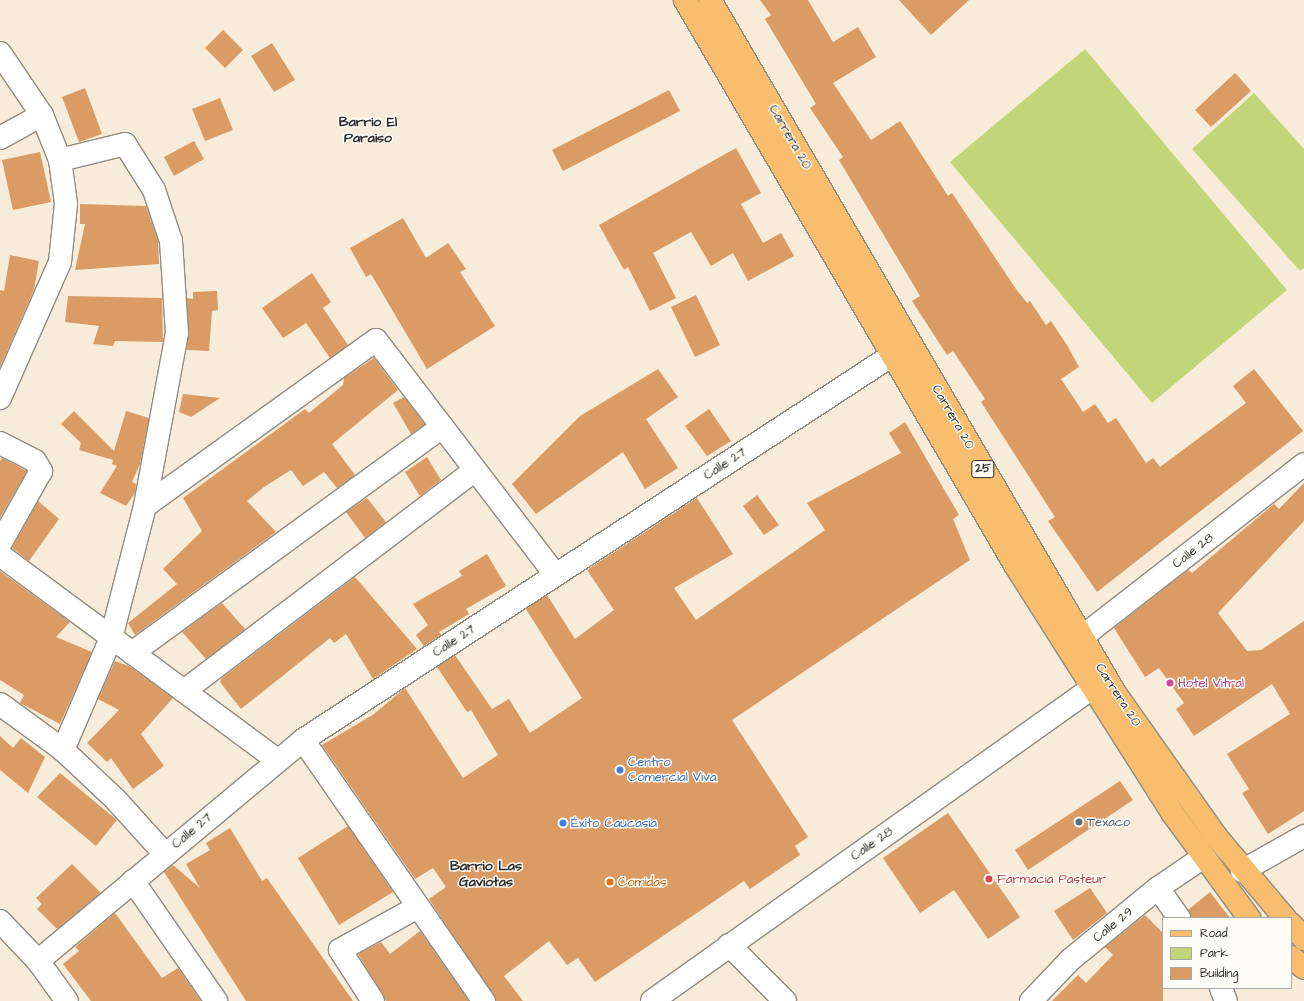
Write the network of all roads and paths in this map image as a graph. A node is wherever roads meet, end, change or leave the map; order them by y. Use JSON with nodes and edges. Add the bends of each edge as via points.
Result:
{"nodes":[{"id":1,"x":685,"y":0,"type":"edge"},
{"id":2,"x":710,"y":0,"type":"edge"},
{"id":3,"x":0,"y":53,"type":"edge"},
{"id":4,"x":42,"y":115,"type":"junction"},
{"id":5,"x":0,"y":138,"type":"edge"},
{"id":6,"x":60,"y":160,"type":"junction"},
{"id":7,"x":894,"y":354,"type":"junction"},
{"id":8,"x":0,"y":398,"type":"edge"},
{"id":9,"x":442,"y":427,"type":"junction"},
{"id":10,"x":0,"y":443,"type":"edge"},
{"id":11,"x":1304,"y":464,"type":"edge"},
{"id":12,"x":475,"y":470,"type":"junction"},
{"id":13,"x":145,"y":506,"type":"junction"},
{"id":14,"x":0,"y":544,"type":"edge"},
{"id":15,"x":0,"y":556,"type":"edge"},
{"id":16,"x":555,"y":574,"type":"junction"},
{"id":17,"x":1082,"y":637,"type":"junction"},
{"id":18,"x":111,"y":638,"type":"junction"},
{"id":19,"x":132,"y":653,"type":"junction"},
{"id":20,"x":1092,"y":688,"type":"junction"},
{"id":21,"x":184,"y":691,"type":"junction"},
{"id":22,"x":0,"y":704,"type":"edge"},
{"id":23,"x":303,"y":740,"type":"junction"},
{"id":24,"x":62,"y":750,"type":"junction"},
{"id":25,"x":278,"y":760,"type":"junction"},
{"id":26,"x":1304,"y":836,"type":"edge"},
{"id":27,"x":166,"y":854,"type":"junction"},
{"id":28,"x":1202,"y":858,"type":"junction"},
{"id":29,"x":1242,"y":871,"type":"junction"},
{"id":30,"x":133,"y":881,"type":"junction"},
{"id":31,"x":1158,"y":888,"type":"junction"},
{"id":32,"x":418,"y":907,"type":"junction"},
{"id":33,"x":1178,"y":917,"type":"edge"},
{"id":34,"x":1249,"y":917,"type":"edge"},
{"id":35,"x":1284,"y":917,"type":"edge"},
{"id":36,"x":0,"y":920,"type":"edge"},
{"id":37,"x":1292,"y":925,"type":"edge"},
{"id":38,"x":1304,"y":939,"type":"edge"},
{"id":39,"x":729,"y":945,"type":"junction"},
{"id":40,"x":1292,"y":958,"type":"edge"},
{"id":41,"x":38,"y":961,"type":"junction"},
{"id":42,"x":1304,"y":968,"type":"edge"},
{"id":43,"x":1221,"y":989,"type":"edge"},
{"id":44,"x":67,"y":1001,"type":"edge"},
{"id":45,"x":216,"y":1001,"type":"edge"},
{"id":46,"x":373,"y":1001,"type":"edge"},
{"id":47,"x":484,"y":1001,"type":"edge"},
{"id":48,"x":652,"y":1001,"type":"edge"},
{"id":49,"x":785,"y":1001,"type":"edge"},
{"id":50,"x":1031,"y":1001,"type":"edge"},
{"id":51,"x":1226,"y":1001,"type":"edge"}],
"edges":[{"from":1,"to":7,"type":"main road","name":"Carrera 20","number":"25"},
{"from":2,"to":17,"type":"main road","name":"Carrera 20","number":"25"},
{"from":3,"to":4,"type":"street"},
{"from":4,"to":5,"type":"street"},
{"from":4,"to":6,"type":"street"},
{"from":6,"to":8,"type":"street","via":[[66,204],[60,262]]},
{"from":6,"to":13,"type":"street","via":[[125,144],[154,190],[171,241],[177,333]]},
{"from":7,"to":16,"type":"street","name":"Calle 27"},
{"from":7,"to":20,"type":"main road","name":"Carrera 20","number":"25","via":[[1015,565]]},
{"from":9,"to":12,"type":"street"},
{"from":9,"to":13,"type":"street","via":[[376,340]]},
{"from":9,"to":19,"type":"street"},
{"from":10,"to":14,"type":"street","via":[[35,461],[41,471]]},
{"from":11,"to":17,"type":"street","name":"Calle 28"},
{"from":12,"to":16,"type":"street"},
{"from":12,"to":21,"type":"street"},
{"from":13,"to":18,"type":"street"},
{"from":15,"to":18,"type":"street"},
{"from":16,"to":23,"type":"street","name":"Calle 27"},
{"from":17,"to":29,"type":"main road","name":"Carrera 20","number":"25","via":[[1115,693]]},
{"from":18,"to":19,"type":"street"},
{"from":18,"to":24,"type":"street"},
{"from":19,"to":21,"type":"street"},
{"from":20,"to":28,"type":"main road","name":"Carrera 20","number":"25"},
{"from":20,"to":39,"type":"street","name":"Calle 28"},
{"from":21,"to":25,"type":"street"},
{"from":22,"to":24,"type":"street"},
{"from":23,"to":25,"type":"street","name":"Calle 27"},
{"from":23,"to":32,"type":"street"},
{"from":24,"to":27,"type":"street","via":[[116,800]]},
{"from":25,"to":27,"type":"street","name":"Calle 27"},
{"from":26,"to":29,"type":"street"},
{"from":27,"to":30,"type":"street","name":"Calle 27"},
{"from":28,"to":31,"type":"street","name":"Calle 29"},
{"from":28,"to":34,"type":"main road","name":"Carrera 20","number":"25"},
{"from":29,"to":35,"type":"main road","name":"Carrera 20","number":"25"},
{"from":30,"to":41,"type":"street","name":"Calle 27"},
{"from":30,"to":45,"type":"street"},
{"from":31,"to":33,"type":"street"},
{"from":31,"to":50,"type":"street","name":"Calle 29","via":[[1070,960]]},
{"from":32,"to":46,"type":"street","via":[[340,950]]},
{"from":32,"to":47,"type":"street"},
{"from":36,"to":41,"type":"street"},
{"from":37,"to":38,"type":"main road"},
{"from":39,"to":48,"type":"street","name":"Calle 28"},
{"from":39,"to":49,"type":"street"},
{"from":40,"to":42,"type":"main road"},
{"from":41,"to":44,"type":"street"},
{"from":43,"to":51,"type":"street"}]}
